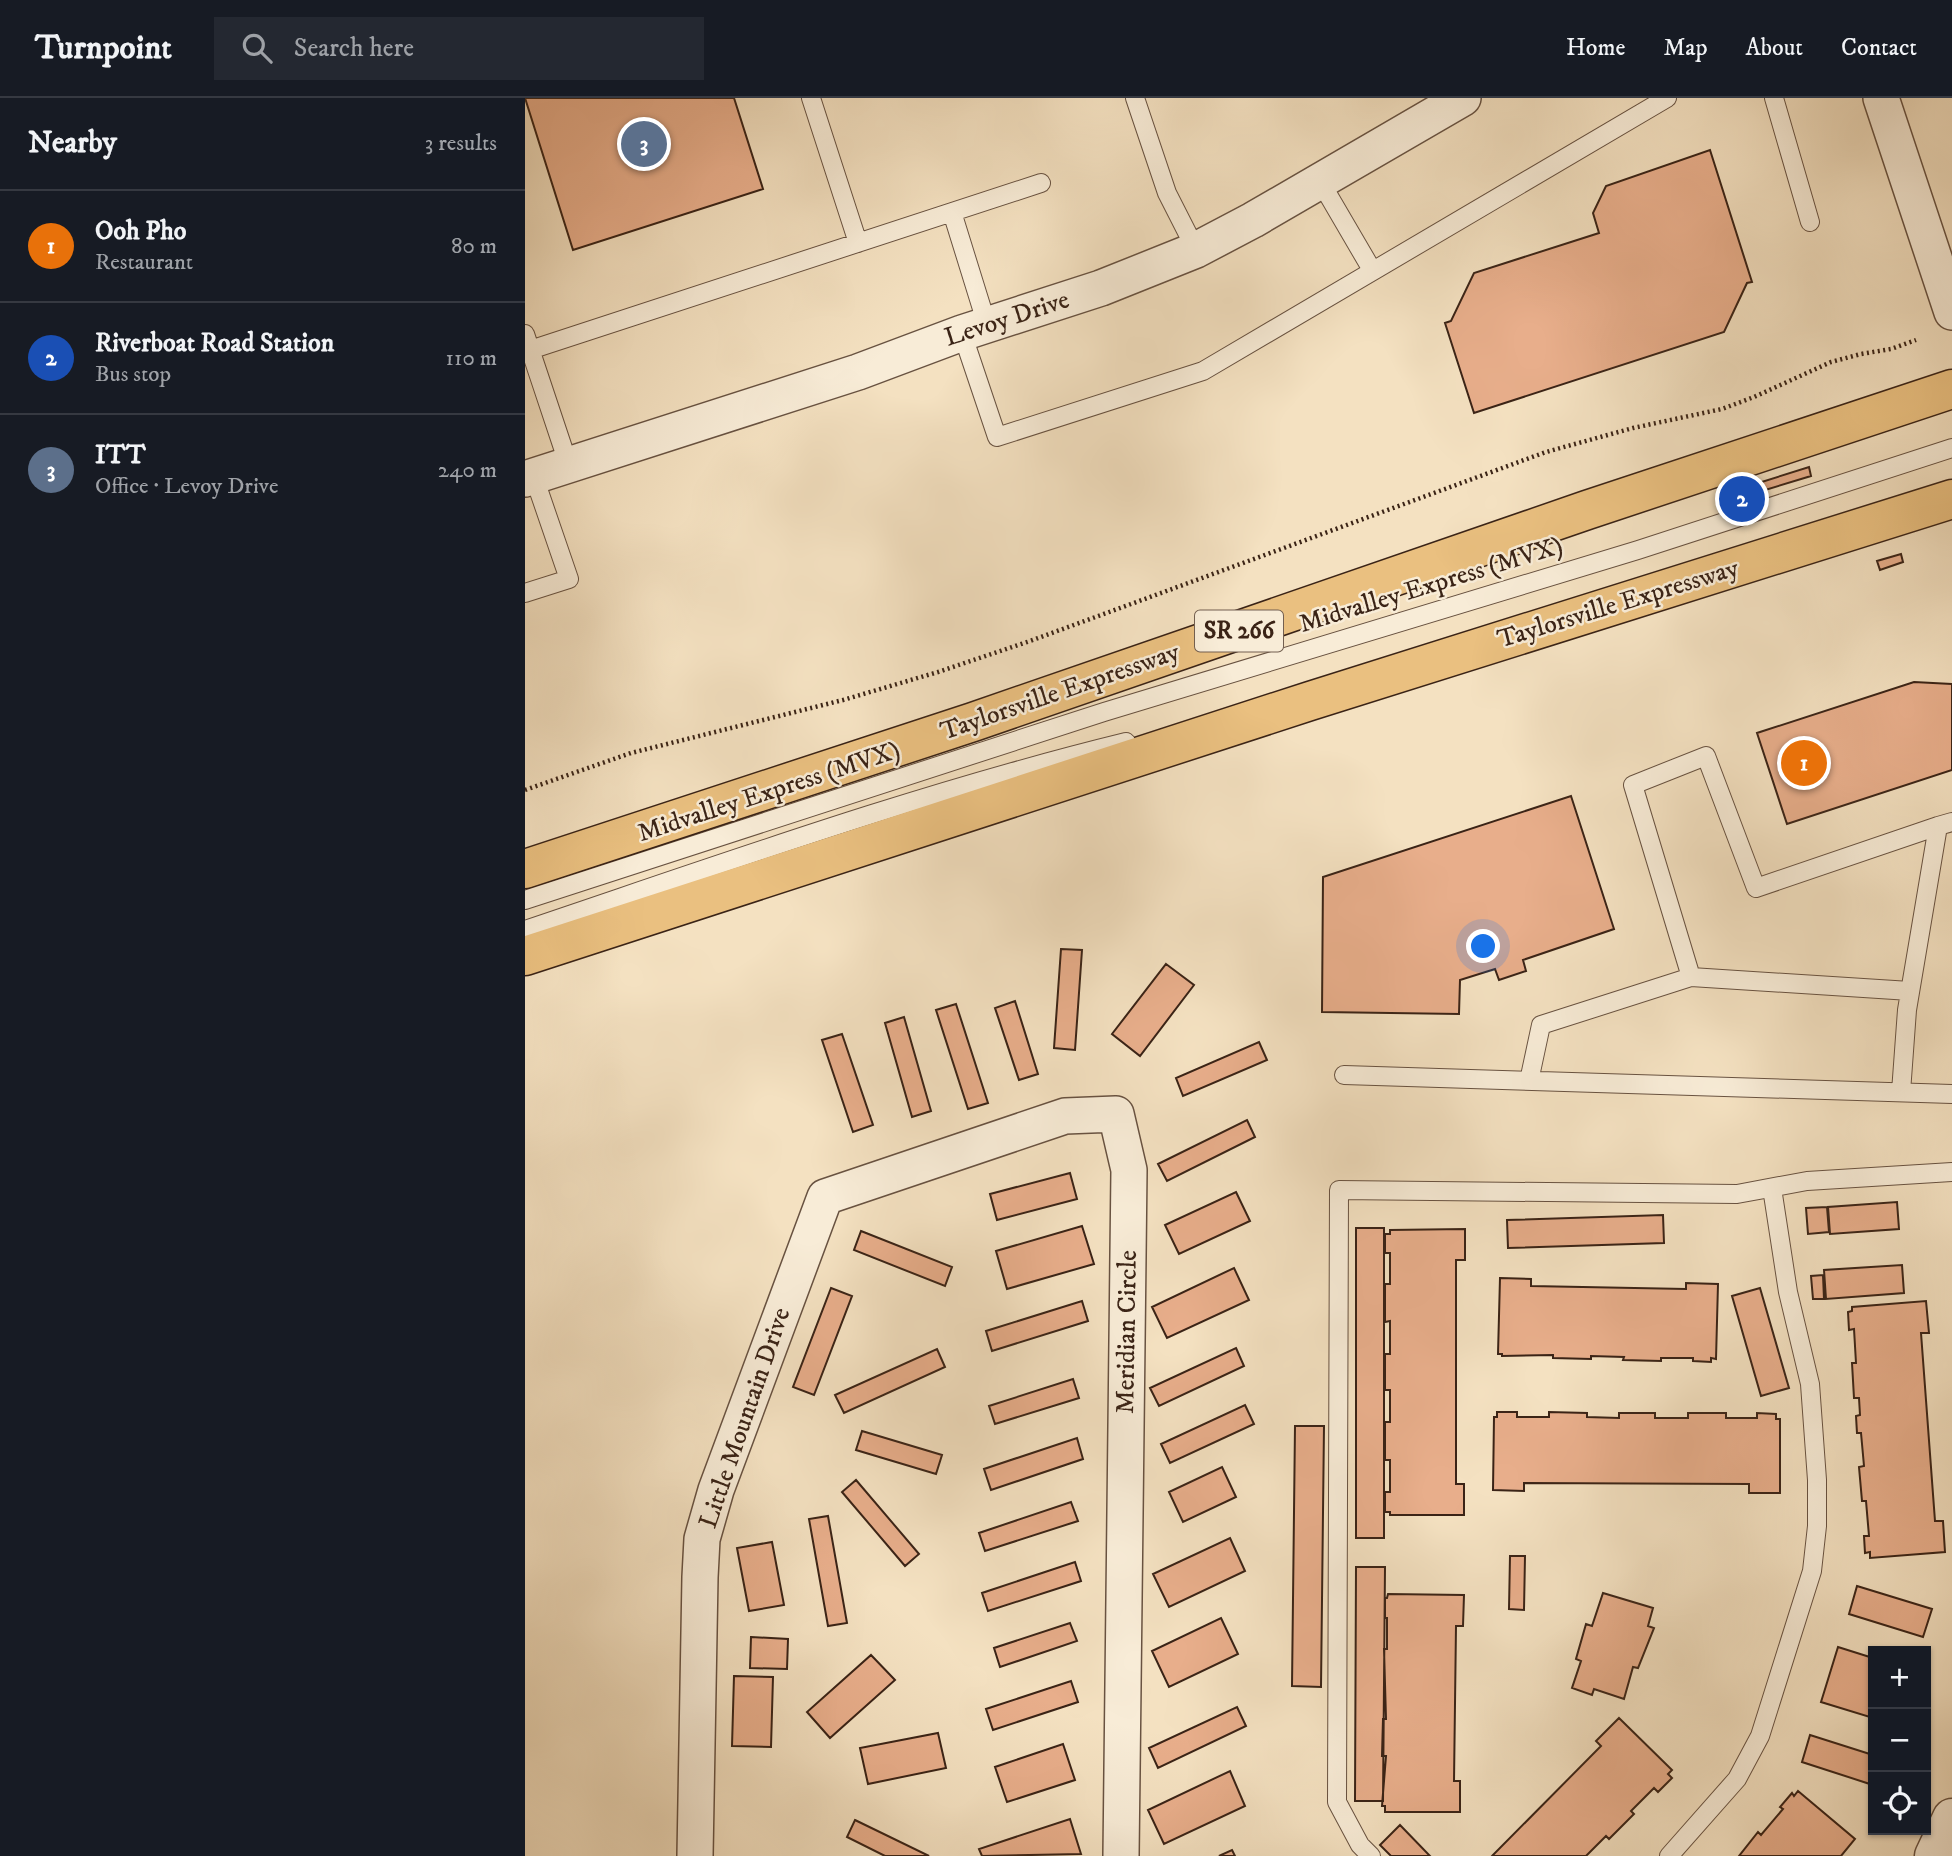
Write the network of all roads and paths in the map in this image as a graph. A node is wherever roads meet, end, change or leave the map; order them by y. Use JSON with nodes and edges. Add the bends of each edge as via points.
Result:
{"nodes":[{"id":1,"x":811,"y":98,"type":"edge"},
{"id":2,"x":1135,"y":98,"type":"edge"},
{"id":3,"x":1463,"y":98,"type":"edge"},
{"id":4,"x":1667,"y":98,"type":"edge"},
{"id":5,"x":1774,"y":98,"type":"edge"},
{"id":6,"x":1881,"y":98,"type":"edge"},
{"id":7,"x":1320,"y":181,"type":"junction"},
{"id":8,"x":1041,"y":183,"type":"dead end"},
{"id":9,"x":952,"y":212,"type":"junction"},
{"id":10,"x":1810,"y":222,"type":"dead end"},
{"id":11,"x":858,"y":243,"type":"junction"},
{"id":12,"x":1196,"y":250,"type":"junction"},
{"id":13,"x":1372,"y":270,"type":"junction"},
{"id":14,"x":1952,"y":312,"type":"edge"},
{"id":15,"x":974,"y":329,"type":"junction"},
{"id":16,"x":1916,"y":341,"type":"dead end"},
{"id":17,"x":528,"y":342,"type":"edge"},
{"id":18,"x":1952,"y":389,"type":"edge"},
{"id":19,"x":1952,"y":448,"type":"edge"},
{"id":20,"x":569,"y":466,"type":"junction"},
{"id":21,"x":529,"y":478,"type":"edge"},
{"id":22,"x":1952,"y":499,"type":"edge"},
{"id":23,"x":525,"y":593,"type":"edge"},
{"id":24,"x":1310,"y":701,"type":"junction"},
{"id":25,"x":525,"y":790,"type":"edge"},
{"id":26,"x":1945,"y":824,"type":"edge"},
{"id":27,"x":525,"y":869,"type":"edge"},
{"id":28,"x":525,"y":900,"type":"edge"},
{"id":29,"x":525,"y":930,"type":"edge"},
{"id":30,"x":525,"y":957,"type":"edge"},
{"id":31,"x":1691,"y":977,"type":"junction"},
{"id":32,"x":1910,"y":991,"type":"junction"},
{"id":33,"x":1344,"y":1075,"type":"dead end"},
{"id":34,"x":1529,"y":1081,"type":"junction"},
{"id":35,"x":1901,"y":1092,"type":"junction"},
{"id":36,"x":1952,"y":1094,"type":"edge"},
{"id":37,"x":1952,"y":1172,"type":"edge"},
{"id":38,"x":1772,"y":1188,"type":"junction"},
{"id":39,"x":825,"y":1197,"type":"joint"},
{"id":40,"x":1952,"y":1818,"type":"edge"},
{"id":41,"x":695,"y":1856,"type":"edge"},
{"id":42,"x":1121,"y":1856,"type":"edge"},
{"id":43,"x":1371,"y":1856,"type":"edge"},
{"id":44,"x":1669,"y":1856,"type":"edge"},
{"id":45,"x":1934,"y":1856,"type":"edge"}],
"edges":[{"from":1,"to":11,"type":"lane"},
{"from":2,"to":12,"type":"lane","via":[[1167,192]]},
{"from":3,"to":7,"type":"street","name":"Levoy Drive"},
{"from":4,"to":13,"type":"lane"},
{"from":5,"to":10,"type":"lane"},
{"from":6,"to":14,"type":"street"},
{"from":7,"to":12,"type":"street","name":"Levoy Drive"},
{"from":7,"to":13,"type":"lane"},
{"from":8,"to":9,"type":"lane"},
{"from":9,"to":11,"type":"lane"},
{"from":9,"to":15,"type":"lane"},
{"from":11,"to":17,"type":"lane"},
{"from":12,"to":15,"type":"street","name":"Levoy Drive","via":[[1101,288]]},
{"from":13,"to":15,"type":"lane","via":[[1203,371],[997,437]]},
{"from":15,"to":20,"type":"street","name":"Levoy Drive","via":[[858,372]]},
{"from":16,"to":25,"type":"path","via":[[1831,362],[1721,409],[1546,452],[937,672],[631,753]]},
{"from":17,"to":20,"type":"lane"},
{"from":18,"to":27,"type":"main road","name":"Taylorsville Expressway","number":"SR 266"},
{"from":19,"to":28,"type":"lane","name":"Midvalley Express (MVX)","via":[[1638,550],[1091,717]]},
{"from":20,"to":21,"type":"street","name":"Levoy Drive"},
{"from":21,"to":23,"type":"lane","via":[[569,579]]},
{"from":22,"to":24,"type":"main road","name":"Taylorsville Expressway"},
{"from":24,"to":29,"type":"lane","name":"Midvalley Express (MVX)","via":[[1152,736],[963,786]]},
{"from":24,"to":30,"type":"main road","name":"Taylorsville Expressway"},
{"from":26,"to":31,"type":"lane","via":[[1756,888],[1706,756],[1633,785]]},
{"from":26,"to":32,"type":"lane"},
{"from":31,"to":32,"type":"lane"},
{"from":31,"to":34,"type":"lane","via":[[1541,1025]]},
{"from":32,"to":35,"type":"lane"},
{"from":33,"to":34,"type":"lane"},
{"from":34,"to":35,"type":"lane"},
{"from":35,"to":36,"type":"lane"},
{"from":37,"to":38,"type":"lane","via":[[1808,1181]]},
{"from":38,"to":43,"type":"lane","via":[[1737,1194],[1339,1190],[1337,1802]]},
{"from":38,"to":44,"type":"lane","via":[[1788,1292],[1810,1384],[1817,1480],[1812,1572],[1760,1736],[1737,1779]]},
{"from":39,"to":41,"type":"street","name":"Little Mountain Drive","via":[[702,1539]]},
{"from":39,"to":42,"type":"street","name":"Meridian Circle","via":[[1065,1116],[1116,1114],[1129,1170]]},
{"from":40,"to":45,"type":"street"}]}
